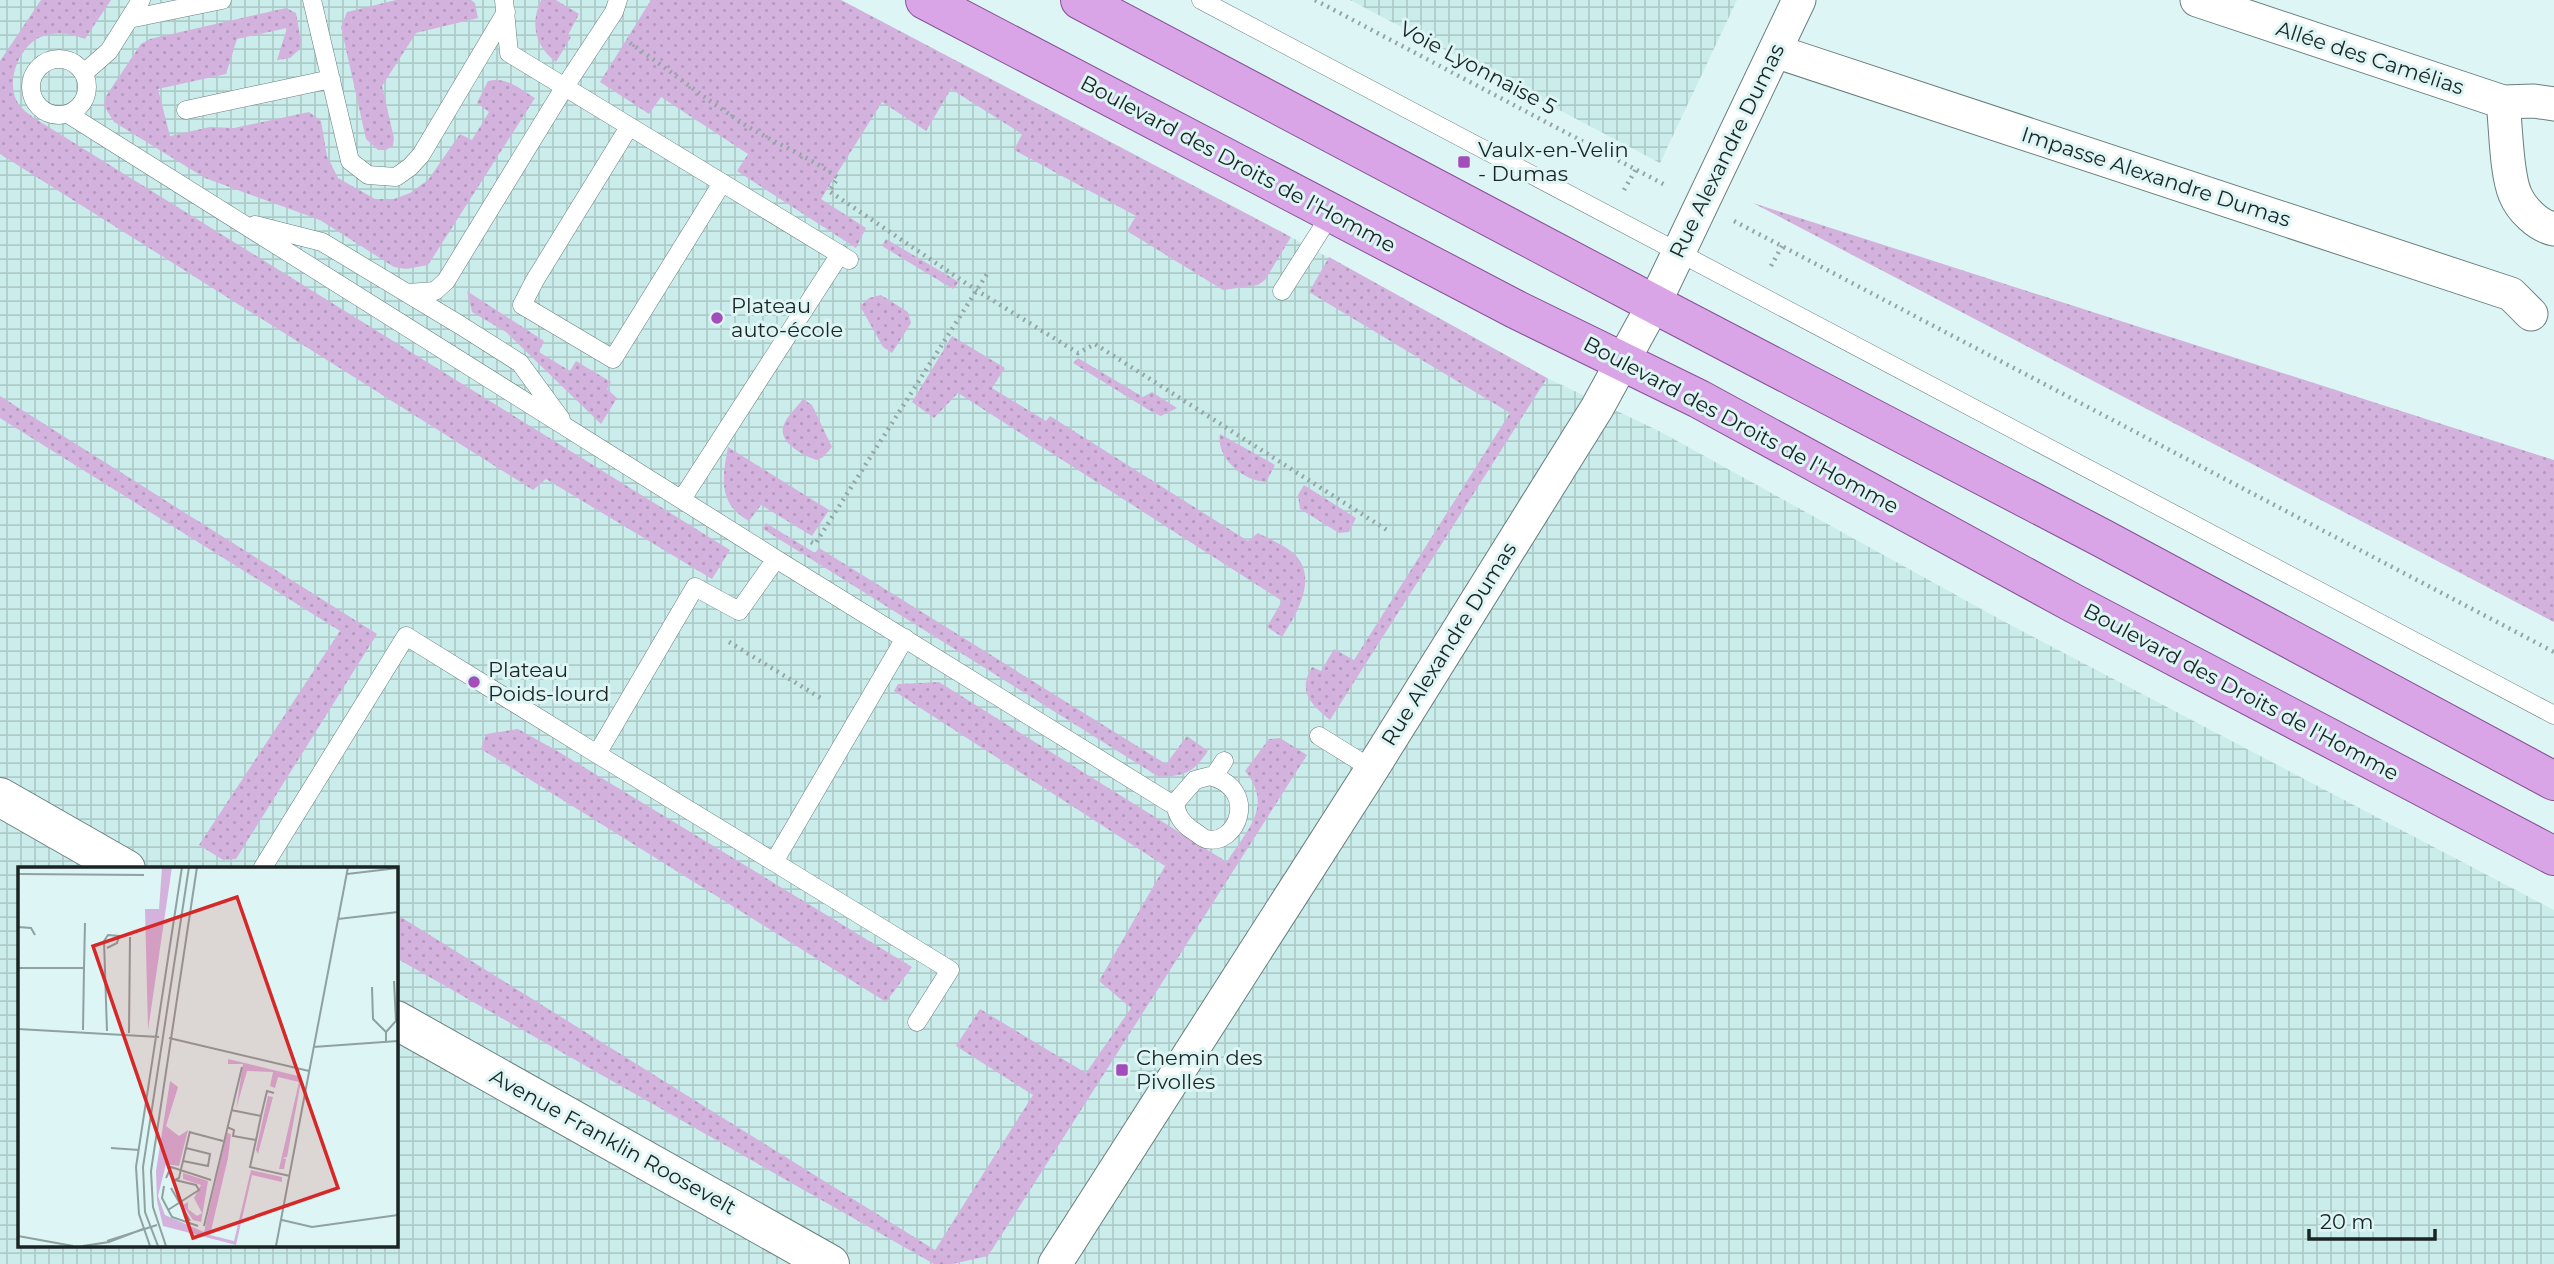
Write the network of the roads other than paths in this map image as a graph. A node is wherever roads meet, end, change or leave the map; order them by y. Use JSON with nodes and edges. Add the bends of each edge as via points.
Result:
{"nodes":[{"id":1,"x":141,"y":0,"type":"edge"},
{"id":2,"x":222,"y":0,"type":"edge"},
{"id":3,"x":312,"y":0,"type":"edge"},
{"id":4,"x":618,"y":0,"type":"edge"},
{"id":5,"x":925,"y":0,"type":"edge"},
{"id":6,"x":1080,"y":0,"type":"edge"},
{"id":7,"x":1201,"y":0,"type":"edge"},
{"id":8,"x":1799,"y":0,"type":"edge"},
{"id":9,"x":2197,"y":0,"type":"edge"},
{"id":10,"x":505,"y":6,"type":"edge"},
{"id":11,"x":129,"y":19,"type":"junction"},
{"id":12,"x":1775,"y":51,"type":"junction"},
{"id":13,"x":84,"y":73,"type":"junction"},
{"id":14,"x":331,"y":79,"type":"junction"},
{"id":15,"x":564,"y":88,"type":"junction"},
{"id":16,"x":2503,"y":102,"type":"junction"},
{"id":17,"x":2554,"y":104,"type":"edge"},
{"id":18,"x":186,"y":110,"type":"dead end"},
{"id":19,"x":68,"y":114,"type":"junction"},
{"id":20,"x":629,"y":127,"type":"junction"},
{"id":21,"x":722,"y":183,"type":"junction"},
{"id":22,"x":1331,"y":214,"type":"junction"},
{"id":23,"x":240,"y":221,"type":"junction"},
{"id":24,"x":2554,"y":229,"type":"edge"},
{"id":25,"x":1679,"y":251,"type":"junction"},
{"id":26,"x":446,"y":281,"type":"junction"},
{"id":27,"x":1282,"y":291,"type":"dead end"},
{"id":28,"x":408,"y":293,"type":"junction"},
{"id":29,"x":1654,"y":304,"type":"junction"},
{"id":30,"x":2531,"y":314,"type":"dead end"},
{"id":31,"x":460,"y":325,"type":"junction"},
{"id":32,"x":1624,"y":362,"type":"junction"},
{"id":33,"x":567,"y":428,"type":"junction"},
{"id":34,"x":682,"y":499,"type":"junction"},
{"id":35,"x":776,"y":559,"type":"junction"},
{"id":36,"x":905,"y":638,"type":"junction"},
{"id":37,"x":2554,"y":715,"type":"edge"},
{"id":38,"x":1319,"y":736,"type":"dead end"},
{"id":39,"x":597,"y":754,"type":"junction"},
{"id":40,"x":1224,"y":761,"type":"dead end"},
{"id":41,"x":1371,"y":769,"type":"junction"},
{"id":42,"x":1214,"y":776,"type":"junction"},
{"id":43,"x":2554,"y":781,"type":"edge"},
{"id":44,"x":0,"y":797,"type":"edge"},
{"id":45,"x":1175,"y":803,"type":"junction"},
{"id":46,"x":2554,"y":856,"type":"edge"},
{"id":47,"x":774,"y":862,"type":"junction"},
{"id":48,"x":122,"y":867,"type":"edge"},
{"id":49,"x":263,"y":867,"type":"edge"},
{"id":50,"x":397,"y":1021,"type":"edge"},
{"id":51,"x":917,"y":1022,"type":"dead end"},
{"id":52,"x":830,"y":1264,"type":"edge"},
{"id":53,"x":1055,"y":1264,"type":"edge"}],
"edges":[{"from":1,"to":11,"type":"lane"},
{"from":2,"to":11,"type":"lane"},
{"from":3,"to":14,"type":"lane"},
{"from":4,"to":15,"type":"lane"},
{"from":5,"to":22,"type":"main road","name":"Boulevard des Droits de l'Homme"},
{"from":6,"to":29,"type":"main road"},
{"from":7,"to":25,"type":"lane"},
{"from":8,"to":12,"type":"street","name":"Rue Alexandre Dumas"},
{"from":9,"to":16,"type":"street","name":"Allée des Camélias"},
{"from":10,"to":14,"type":"lane","via":[[421,155],[397,177],[369,175],[349,161]]},
{"from":10,"to":15,"type":"lane","via":[[509,53]]},
{"from":11,"to":13,"type":"lane","via":[[109,51]]},
{"from":12,"to":25,"type":"street","name":"Rue Alexandre Dumas"},
{"from":12,"to":30,"type":"street","name":"Impasse Alexandre Dumas","via":[[2511,294]]},
{"from":13,"to":19,"type":"lane","via":[[83,101]]},
{"from":13,"to":19,"type":"lane","via":[[78,65],[60,58],[42,63],[32,77],[31,95],[41,110]]},
{"from":14,"to":18,"type":"lane"},
{"from":15,"to":20,"type":"lane"},
{"from":15,"to":26,"type":"lane"},
{"from":16,"to":17,"type":"street","name":"Allée des Camélias"},
{"from":16,"to":24,"type":"street","via":[[2514,194],[2529,215]]},
{"from":19,"to":23,"type":"lane"},
{"from":20,"to":21,"type":"lane"},
{"from":20,"to":21,"type":"lane","via":[[522,305],[612,359]]},
{"from":21,"to":34,"type":"lane","via":[[844,257]]},
{"from":22,"to":27,"type":"lane"},
{"from":22,"to":32,"type":"main road","name":"Boulevard des Droits de l'Homme"},
{"from":23,"to":28,"type":"lane","via":[[323,242]]},
{"from":23,"to":33,"type":"lane"},
{"from":25,"to":29,"type":"street","name":"Rue Alexandre Dumas"},
{"from":25,"to":37,"type":"lane"},
{"from":26,"to":28,"type":"lane","via":[[435,291]]},
{"from":26,"to":31,"type":"lane","via":[[443,297]]},
{"from":28,"to":31,"type":"lane"},
{"from":29,"to":32,"type":"street","name":"Rue Alexandre Dumas"},
{"from":29,"to":43,"type":"main road"},
{"from":31,"to":33,"type":"lane","via":[[520,363]]},
{"from":32,"to":41,"type":"street","name":"Rue Alexandre Dumas"},
{"from":32,"to":46,"type":"main road","name":"Boulevard des Droits de l'Homme"},
{"from":33,"to":34,"type":"lane"},
{"from":34,"to":35,"type":"lane"},
{"from":35,"to":36,"type":"lane"},
{"from":35,"to":39,"type":"lane","via":[[739,611],[695,587]]},
{"from":36,"to":45,"type":"lane"},
{"from":36,"to":47,"type":"lane"},
{"from":38,"to":41,"type":"lane"},
{"from":39,"to":47,"type":"lane"},
{"from":39,"to":49,"type":"lane","via":[[406,636]]},
{"from":40,"to":42,"type":"lane"},
{"from":41,"to":53,"type":"street","name":"Rue Alexandre Dumas"},
{"from":42,"to":45,"type":"lane","via":[[1195,780]]},
{"from":42,"to":45,"type":"lane","via":[[1233,788],[1239,798],[1237,820],[1219,838],[1206,839],[1184,825]]},
{"from":44,"to":48,"type":"street"},
{"from":47,"to":51,"type":"lane","via":[[950,970]]},
{"from":50,"to":52,"type":"street","name":"Avenue Franklin Roosevelt"}]}
